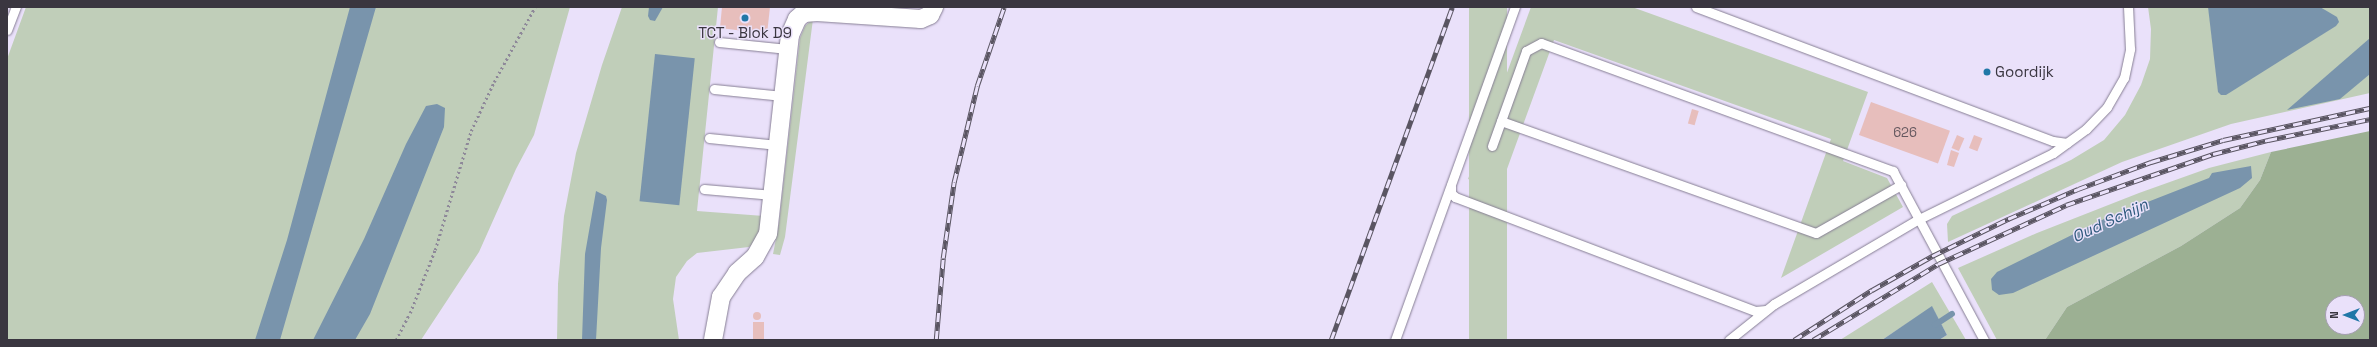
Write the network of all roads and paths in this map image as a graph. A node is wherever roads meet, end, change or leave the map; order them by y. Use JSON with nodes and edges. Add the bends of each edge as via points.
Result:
{"nodes":[{"id":1,"x":16,"y":7,"type":"edge"},
{"id":2,"x":535,"y":7,"type":"edge"},
{"id":3,"x":934,"y":7,"type":"edge"},
{"id":4,"x":1515,"y":7,"type":"edge"},
{"id":5,"x":1696,"y":7,"type":"edge"},
{"id":6,"x":2128,"y":7,"type":"edge"},
{"id":7,"x":794,"y":13,"type":"edge"},
{"id":8,"x":7,"y":30,"type":"edge"},
{"id":9,"x":719,"y":42,"type":"dead end"},
{"id":10,"x":788,"y":49,"type":"junction"},
{"id":11,"x":714,"y":89,"type":"dead end"},
{"id":12,"x":783,"y":96,"type":"junction"},
{"id":13,"x":1501,"y":121,"type":"junction"},
{"id":14,"x":709,"y":138,"type":"dead end"},
{"id":15,"x":2067,"y":143,"type":"junction"},
{"id":16,"x":778,"y":145,"type":"junction"},
{"id":17,"x":1492,"y":146,"type":"dead end"},
{"id":18,"x":1901,"y":184,"type":"junction"},
{"id":19,"x":1451,"y":186,"type":"junction"},
{"id":20,"x":704,"y":188,"type":"dead end"},
{"id":21,"x":773,"y":195,"type":"junction"},
{"id":22,"x":1919,"y":219,"type":"junction"},
{"id":23,"x":1766,"y":310,"type":"junction"},
{"id":24,"x":396,"y":340,"type":"edge"},
{"id":25,"x":713,"y":340,"type":"edge"},
{"id":26,"x":1395,"y":340,"type":"edge"},
{"id":27,"x":1729,"y":340,"type":"edge"},
{"id":28,"x":1984,"y":340,"type":"edge"}],
"edges":[{"from":1,"to":8,"type":"lane"},
{"from":2,"to":24,"type":"path","via":[[494,82],[471,131],[435,250],[410,313]]},
{"from":3,"to":7,"type":"street","via":[[930,15],[921,19],[817,12]]},
{"from":4,"to":19,"type":"lane"},
{"from":5,"to":15,"type":"lane","via":[[2053,141]]},
{"from":6,"to":15,"type":"lane","via":[[2130,49],[2124,78],[2107,107],[2086,129]]},
{"from":7,"to":10,"type":"street"},
{"from":9,"to":10,"type":"lane"},
{"from":10,"to":12,"type":"street"},
{"from":11,"to":12,"type":"lane"},
{"from":12,"to":16,"type":"street"},
{"from":13,"to":17,"type":"lane"},
{"from":13,"to":18,"type":"lane","via":[[1816,232]]},
{"from":13,"to":18,"type":"lane","via":[[1526,51],[1541,43],[1893,171]]},
{"from":14,"to":16,"type":"lane"},
{"from":15,"to":22,"type":"lane","via":[[2053,153]]},
{"from":16,"to":21,"type":"street"},
{"from":18,"to":22,"type":"lane"},
{"from":19,"to":23,"type":"lane","via":[[1451,193],[1458,198],[1755,311]]},
{"from":19,"to":26,"type":"lane"},
{"from":20,"to":21,"type":"lane"},
{"from":21,"to":25,"type":"street","via":[[770,224],[764,246],[737,273],[721,297]]},
{"from":22,"to":23,"type":"lane"},
{"from":22,"to":28,"type":"lane"},
{"from":23,"to":27,"type":"lane"}]}
